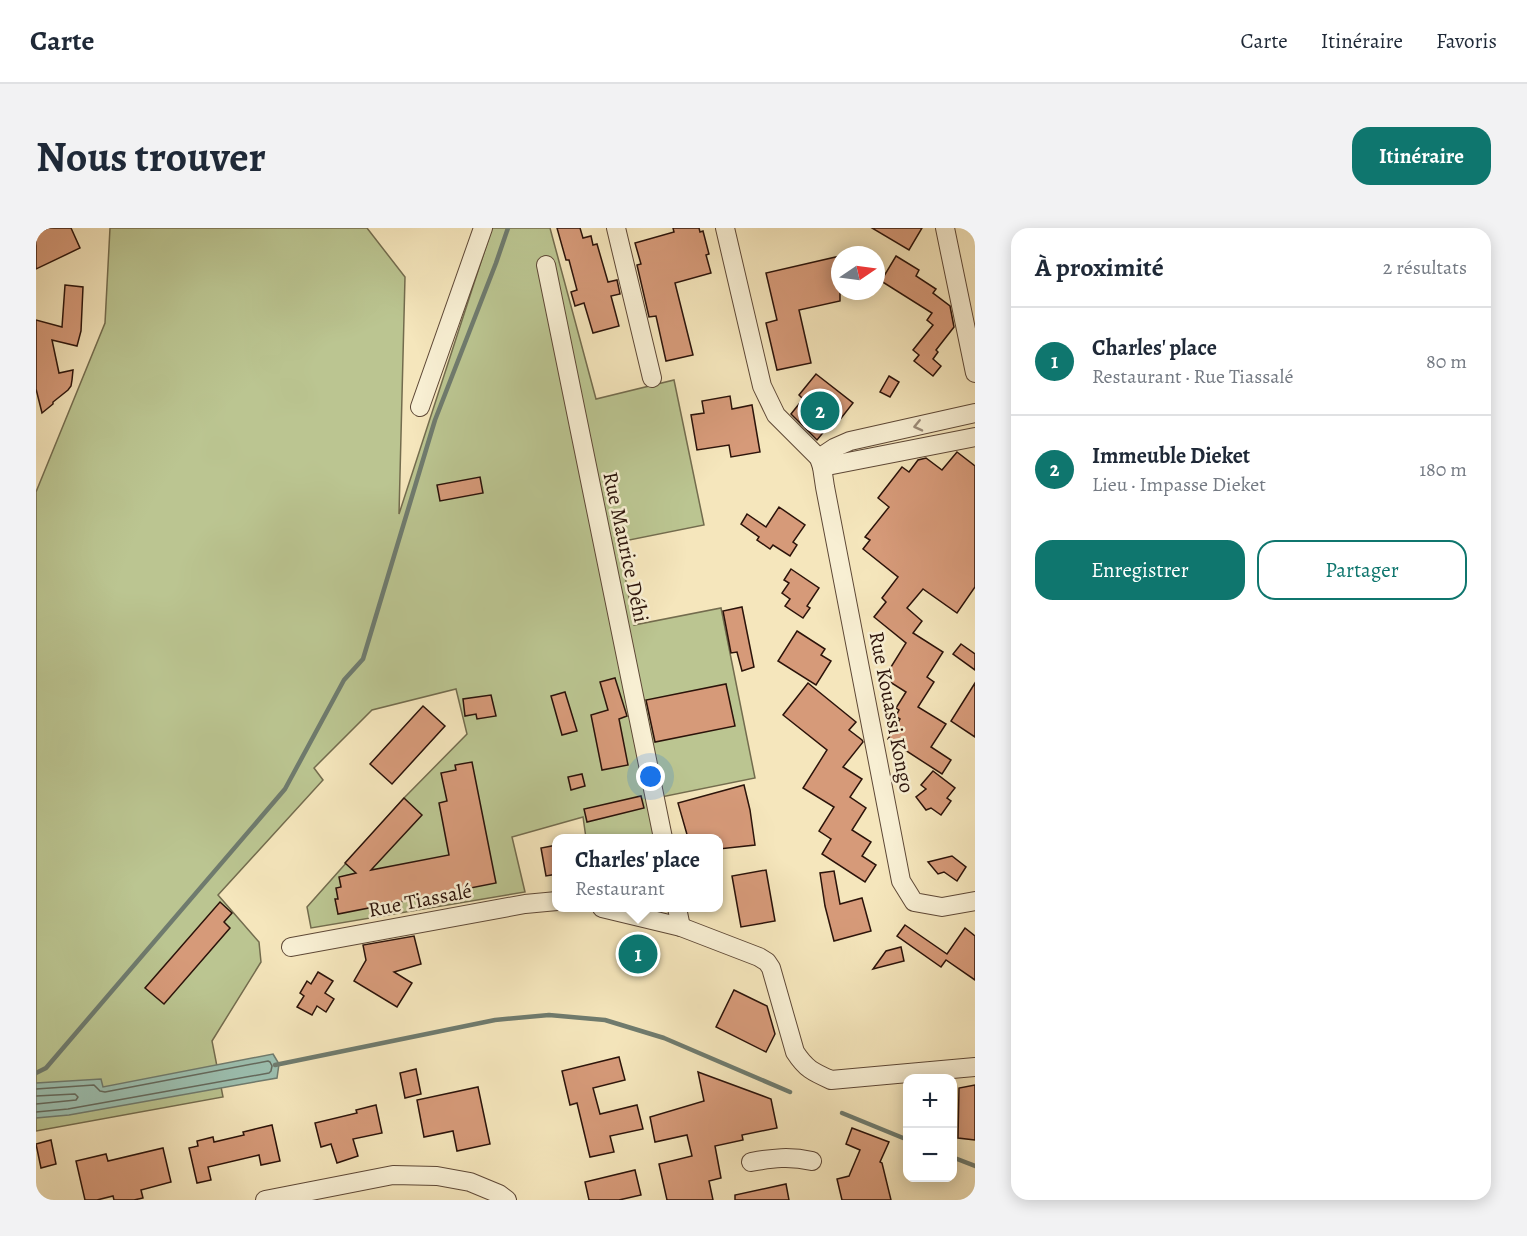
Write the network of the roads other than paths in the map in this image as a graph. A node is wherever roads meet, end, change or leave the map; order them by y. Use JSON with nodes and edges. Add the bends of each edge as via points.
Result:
{"nodes":[{"id":1,"x":483,"y":228,"type":"edge"},
{"id":2,"x":616,"y":228,"type":"edge"},
{"id":3,"x":725,"y":228,"type":"edge"},
{"id":4,"x":945,"y":228,"type":"edge"},
{"id":5,"x":546,"y":265,"type":"dead end"},
{"id":6,"x":975,"y":373,"type":"edge"},
{"id":7,"x":652,"y":378,"type":"dead end"},
{"id":8,"x":420,"y":407,"type":"dead end"},
{"id":9,"x":975,"y":413,"type":"edge"},
{"id":10,"x":975,"y":437,"type":"edge"},
{"id":11,"x":821,"y":462,"type":"junction"},
{"id":12,"x":662,"y":834,"type":"edge"},
{"id":13,"x":552,"y":901,"type":"edge"},
{"id":14,"x":975,"y":902,"type":"edge"},
{"id":15,"x":619,"y":912,"type":"edge"},
{"id":16,"x":678,"y":912,"type":"edge"},
{"id":17,"x":681,"y":927,"type":"junction"},
{"id":18,"x":291,"y":947,"type":"dead end"},
{"id":19,"x":975,"y":1066,"type":"edge"},
{"id":20,"x":812,"y":1161,"type":"dead end"},
{"id":21,"x":751,"y":1162,"type":"dead end"},
{"id":22,"x":265,"y":1200,"type":"edge"},
{"id":23,"x":507,"y":1200,"type":"edge"}],
"edges":[{"from":1,"to":8,"type":"street"},
{"from":2,"to":7,"type":"street"},
{"from":3,"to":11,"type":"street","via":[[762,386],[776,415]]},
{"from":4,"to":6,"type":"street"},
{"from":5,"to":12,"type":"street","name":"Rue Maurice Déhi"},
{"from":9,"to":11,"type":"street","one_way":true,"via":[[850,441],[834,448]]},
{"from":10,"to":11,"type":"street"},
{"from":11,"to":14,"type":"street","name":"Rue Kouassi Kongo","via":[[901,881],[914,902],[942,907]]},
{"from":13,"to":18,"type":"street","name":"Rue Tiassalé"},
{"from":15,"to":17,"type":"street"},
{"from":16,"to":17,"type":"street"},
{"from":17,"to":19,"type":"street","via":[[767,962],[795,1052],[813,1072],[831,1080]]},
{"from":20,"to":21,"type":"street","via":[[796,1157]]},
{"from":22,"to":23,"type":"street","via":[[393,1175],[470,1182]]}]}
